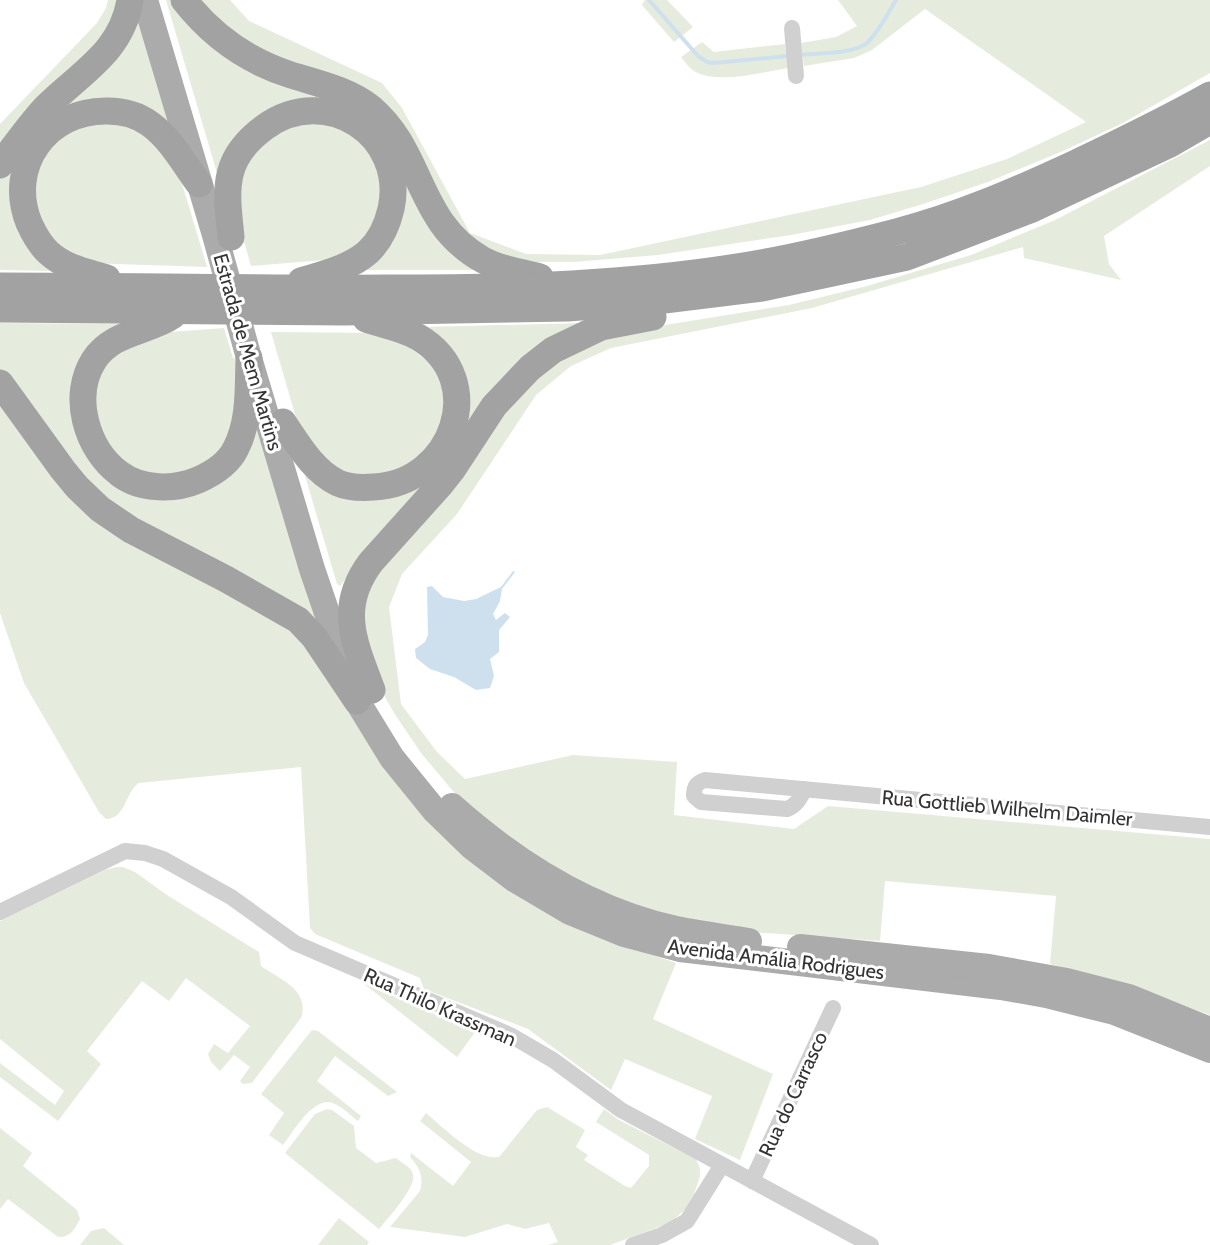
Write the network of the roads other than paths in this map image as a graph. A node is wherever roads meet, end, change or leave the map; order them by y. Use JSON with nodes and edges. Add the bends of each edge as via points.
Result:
{"nodes":[{"id":1,"x":130,"y":0,"type":"edge"},
{"id":2,"x":145,"y":0,"type":"edge"},
{"id":3,"x":160,"y":0,"type":"edge"},
{"id":4,"x":184,"y":0,"type":"edge"},
{"id":5,"x":792,"y":32,"type":"dead end"},
{"id":6,"x":796,"y":76,"type":"dead end"},
{"id":7,"x":1210,"y":95,"type":"edge"},
{"id":8,"x":1210,"y":121,"type":"edge"},
{"id":9,"x":0,"y":165,"type":"edge"},
{"id":10,"x":199,"y":184,"type":"junction"},
{"id":11,"x":223,"y":236,"type":"junction"},
{"id":12,"x":907,"y":257,"type":"junction"},
{"id":13,"x":567,"y":285,"type":"junction"},
{"id":14,"x":0,"y":286,"type":"edge"},
{"id":15,"x":132,"y":286,"type":"junction"},
{"id":16,"x":278,"y":288,"type":"junction"},
{"id":17,"x":0,"y":309,"type":"edge"},
{"id":18,"x":180,"y":311,"type":"junction"},
{"id":19,"x":345,"y":312,"type":"junction"},
{"id":20,"x":258,"y":358,"type":"junction"},
{"id":21,"x":0,"y":383,"type":"edge"},
{"id":22,"x":283,"y":423,"type":"junction"},
{"id":23,"x":365,"y":695,"type":"junction"},
{"id":24,"x":805,"y":789,"type":"junction"},
{"id":25,"x":1210,"y":827,"type":"edge"},
{"id":26,"x":0,"y":912,"type":"edge"},
{"id":27,"x":833,"y":1008,"type":"dead end"},
{"id":28,"x":1210,"y":1030,"type":"edge"},
{"id":29,"x":1210,"y":1050,"type":"edge"},
{"id":30,"x":722,"y":1164,"type":"junction"},
{"id":31,"x":752,"y":1181,"type":"junction"},
{"id":32,"x":633,"y":1245,"type":"edge"},
{"id":33,"x":872,"y":1245,"type":"edge"}],
"edges":[{"from":1,"to":9,"type":"highway","via":[[123,26],[113,43],[36,118]]},
{"from":2,"to":10,"type":"main road","name":"Estrada de Mem Martins"},
{"from":3,"to":11,"type":"main road","name":"Estrada de Mem Martins","via":[[215,191]]},
{"from":4,"to":13,"type":"highway","via":[[212,32],[246,56],[348,95],[371,108],[405,150],[435,214],[467,249],[484,261]]},
{"from":5,"to":6,"type":"street"},
{"from":7,"to":13,"type":"highway","via":[[1161,123],[1020,189],[896,232],[756,264]]},
{"from":8,"to":12,"type":"highway","via":[[1030,210]]},
{"from":10,"to":11,"type":"main road","name":"Estrada de Mem Martins"},
{"from":10,"to":15,"type":"highway","via":[[163,134],[134,115],[117,111],[69,117],[42,138],[32,153],[22,180],[23,205],[40,243],[49,254],[77,269]]},
{"from":11,"to":16,"type":"highway","via":[[235,159],[261,130],[284,117],[318,110],[350,119],[368,132],[385,155],[393,177],[393,202],[383,234],[367,253],[351,263]]},
{"from":11,"to":20,"type":"main road","name":"Estrada de Mem Martins"},
{"from":12,"to":19,"type":"highway","via":[[762,288],[656,301],[568,309]]},
{"from":12,"to":23,"type":"highway","via":[[842,279],[776,295],[601,327],[553,350],[530,368],[494,406],[453,470],[383,547],[358,581],[351,605],[351,629]]},
{"from":13,"to":16,"type":"highway"},
{"from":14,"to":15,"type":"highway"},
{"from":15,"to":16,"type":"highway"},
{"from":17,"to":18,"type":"highway"},
{"from":18,"to":19,"type":"highway"},
{"from":18,"to":20,"type":"highway","via":[[161,323],[119,338],[95,358],[88,371],[82,403],[88,431],[107,462],[120,474],[146,485],[170,486],[193,482],[219,468],[236,448],[242,432]]},
{"from":19,"to":22,"type":"highway","via":[[418,338],[443,360],[457,399],[454,424],[440,454],[410,478],[395,484],[347,486],[316,468]]},
{"from":20,"to":22,"type":"main road","name":"Estrada de Mem Martins"},
{"from":20,"to":23,"type":"main road","name":"Estrada de Mem Martins","via":[[312,569]]},
{"from":21,"to":23,"type":"highway","via":[[63,470],[100,509],[131,530],[298,620]]},
{"from":22,"to":23,"type":"main road","name":"Estrada de Mem Martins"},
{"from":23,"to":28,"type":"main road","name":"Avenida Amália Rodrigues","via":[[452,806],[534,870],[616,911],[675,929],[757,942],[989,967],[1067,981],[1129,997]]},
{"from":23,"to":29,"type":"main road","name":"Avenida Amália Rodrigues","via":[[382,743],[435,811],[472,847],[514,879],[570,912],[624,934],[680,949],[1047,995],[1114,1012]]},
{"from":24,"to":24,"type":"street","name":"Rua Gottlieb Wilhelm Daimler","via":[[793,807],[787,809],[700,802],[694,796],[698,782],[705,780]]},
{"from":24,"to":25,"type":"street","name":"Rua Gottlieb Wilhelm Daimler"},
{"from":26,"to":30,"type":"street","name":"Rua Thilo Krassman","via":[[125,851],[163,859],[231,897],[295,944],[510,1035],[553,1060],[621,1110]]},
{"from":27,"to":31,"type":"street","name":"Rua do Carrasco"},
{"from":30,"to":31,"type":"street","name":"Rua Thilo Krassman"},
{"from":30,"to":32,"type":"street","via":[[687,1221]]},
{"from":31,"to":33,"type":"street","name":"Rua Thilo Krassman"}]}
